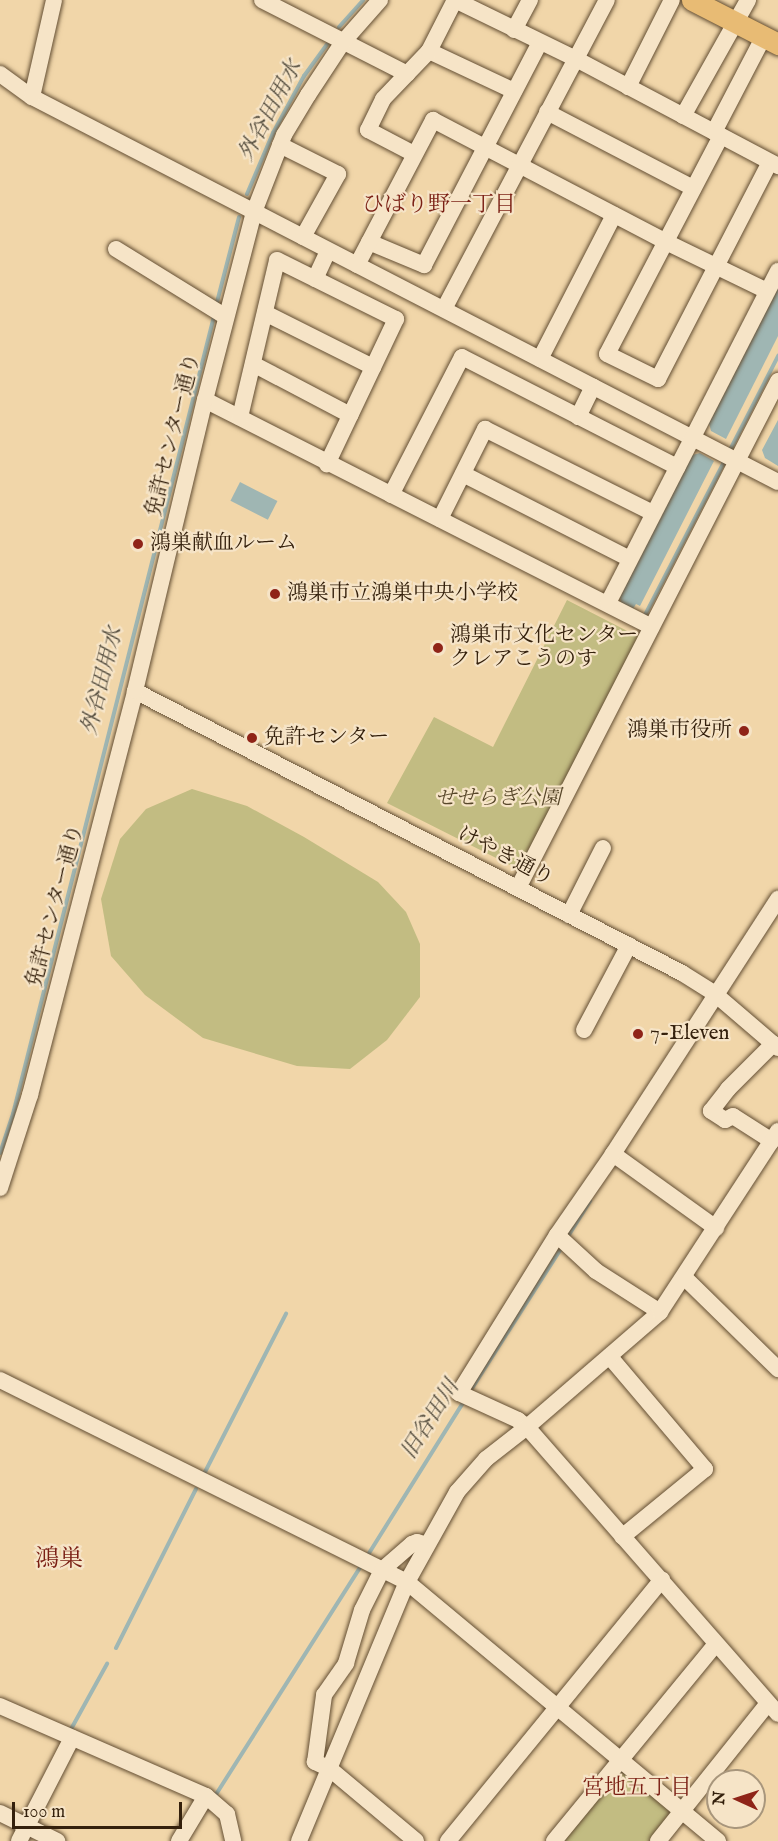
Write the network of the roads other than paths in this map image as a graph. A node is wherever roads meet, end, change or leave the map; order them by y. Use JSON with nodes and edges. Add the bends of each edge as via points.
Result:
{"nodes":[{"id":1,"x":54,"y":0,"type":"edge"},
{"id":2,"x":262,"y":0,"type":"edge"},
{"id":3,"x":380,"y":0,"type":"edge"},
{"id":4,"x":530,"y":0,"type":"edge"},
{"id":5,"x":608,"y":0,"type":"edge"},
{"id":6,"x":672,"y":0,"type":"edge"},
{"id":7,"x":692,"y":0,"type":"edge"},
{"id":8,"x":747,"y":0,"type":"edge"},
{"id":9,"x":736,"y":22,"type":"junction"},
{"id":10,"x":514,"y":30,"type":"junction"},
{"id":11,"x":771,"y":40,"type":"edge"},
{"id":12,"x":343,"y":42,"type":"junction"},
{"id":13,"x":540,"y":42,"type":"junction"},
{"id":14,"x":429,"y":51,"type":"junction"},
{"id":15,"x":576,"y":59,"type":"junction"},
{"id":16,"x":0,"y":74,"type":"edge"},
{"id":17,"x":407,"y":74,"type":"junction"},
{"id":18,"x":628,"y":87,"type":"junction"},
{"id":19,"x":514,"y":92,"type":"junction"},
{"id":20,"x":32,"y":97,"type":"junction"},
{"id":21,"x":547,"y":112,"type":"junction"},
{"id":22,"x":683,"y":116,"type":"junction"},
{"id":23,"x":717,"y":134,"type":"junction"},
{"id":24,"x":280,"y":145,"type":"junction"},
{"id":25,"x":485,"y":149,"type":"junction"},
{"id":26,"x":414,"y":154,"type":"junction"},
{"id":27,"x":774,"y":164,"type":"edge"},
{"id":28,"x":520,"y":166,"type":"junction"},
{"id":29,"x":693,"y":188,"type":"junction"},
{"id":30,"x":254,"y":212,"type":"junction"},
{"id":31,"x":614,"y":215,"type":"junction"},
{"id":32,"x":303,"y":237,"type":"junction"},
{"id":33,"x":664,"y":241,"type":"junction"},
{"id":34,"x":369,"y":242,"type":"junction"},
{"id":35,"x":116,"y":249,"type":"dead end"},
{"id":36,"x":328,"y":250,"type":"junction"},
{"id":37,"x":716,"y":265,"type":"junction"},
{"id":38,"x":357,"y":266,"type":"junction"},
{"id":39,"x":778,"y":271,"type":"edge"},
{"id":40,"x":315,"y":279,"type":"junction"},
{"id":41,"x":767,"y":291,"type":"junction"},
{"id":42,"x":444,"y":309,"type":"junction"},
{"id":43,"x":265,"y":313,"type":"junction"},
{"id":44,"x":226,"y":317,"type":"junction"},
{"id":45,"x":540,"y":359,"type":"junction"},
{"id":46,"x":253,"y":364,"type":"junction"},
{"id":47,"x":373,"y":367,"type":"junction"},
{"id":48,"x":778,"y":381,"type":"edge"},
{"id":49,"x":593,"y":386,"type":"junction"},
{"id":50,"x":205,"y":400,"type":"junction"},
{"id":51,"x":350,"y":415,"type":"junction"},
{"id":52,"x":240,"y":417,"type":"junction"},
{"id":53,"x":578,"y":417,"type":"junction"},
{"id":54,"x":693,"y":437,"type":"junction"},
{"id":55,"x":737,"y":462,"type":"junction"},
{"id":56,"x":327,"y":464,"type":"junction"},
{"id":57,"x":676,"y":467,"type":"junction"},
{"id":58,"x":463,"y":474,"type":"junction"},
{"id":59,"x":778,"y":482,"type":"edge"},
{"id":60,"x":391,"y":495,"type":"junction"},
{"id":61,"x":653,"y":513,"type":"junction"},
{"id":62,"x":440,"y":519,"type":"junction"},
{"id":63,"x":630,"y":559,"type":"junction"},
{"id":64,"x":608,"y":603,"type":"junction"},
{"id":65,"x":652,"y":627,"type":"junction"},
{"id":66,"x":135,"y":691,"type":"junction"},
{"id":67,"x":603,"y":848,"type":"dead end"},
{"id":68,"x":518,"y":888,"type":"junction"},
{"id":69,"x":778,"y":899,"type":"edge"},
{"id":70,"x":569,"y":915,"type":"junction"},
{"id":71,"x":628,"y":945,"type":"junction"},
{"id":72,"x":715,"y":994,"type":"junction"},
{"id":73,"x":584,"y":1030,"type":"dead end"},
{"id":74,"x":776,"y":1046,"type":"edge"},
{"id":75,"x":775,"y":1136,"type":"edge"},
{"id":76,"x":613,"y":1154,"type":"junction"},
{"id":77,"x":0,"y":1188,"type":"edge"},
{"id":78,"x":716,"y":1228,"type":"junction"},
{"id":79,"x":557,"y":1235,"type":"junction"},
{"id":80,"x":684,"y":1277,"type":"junction"},
{"id":81,"x":660,"y":1312,"type":"junction"},
{"id":82,"x":610,"y":1357,"type":"junction"},
{"id":83,"x":778,"y":1370,"type":"edge"},
{"id":84,"x":0,"y":1380,"type":"edge"},
{"id":85,"x":527,"y":1427,"type":"junction"},
{"id":86,"x":622,"y":1537,"type":"junction"},
{"id":87,"x":427,"y":1545,"type":"junction"},
{"id":88,"x":382,"y":1570,"type":"junction"},
{"id":89,"x":662,"y":1580,"type":"junction"},
{"id":90,"x":407,"y":1582,"type":"junction"},
{"id":91,"x":716,"y":1644,"type":"junction"},
{"id":92,"x":0,"y":1706,"type":"edge"},
{"id":93,"x":557,"y":1707,"type":"junction"},
{"id":94,"x":773,"y":1709,"type":"edge"},
{"id":95,"x":72,"y":1738,"type":"junction"},
{"id":96,"x":622,"y":1761,"type":"junction"},
{"id":97,"x":323,"y":1765,"type":"junction"},
{"id":98,"x":206,"y":1796,"type":"junction"},
{"id":99,"x":682,"y":1811,"type":"junction"},
{"id":100,"x":0,"y":1812,"type":"edge"},
{"id":101,"x":22,"y":1833,"type":"edge"},
{"id":102,"x":57,"y":1841,"type":"edge"},
{"id":103,"x":179,"y":1841,"type":"edge"},
{"id":104,"x":233,"y":1841,"type":"edge"},
{"id":105,"x":299,"y":1841,"type":"edge"},
{"id":106,"x":416,"y":1841,"type":"edge"},
{"id":107,"x":448,"y":1841,"type":"edge"},
{"id":108,"x":554,"y":1841,"type":"edge"},
{"id":109,"x":657,"y":1841,"type":"edge"},
{"id":110,"x":718,"y":1841,"type":"edge"}],
"edges":[{"from":1,"to":20,"type":"street"},
{"from":2,"to":12,"type":"street"},
{"from":3,"to":12,"type":"street","name":"免許センター通り"},
{"from":4,"to":10,"type":"street"},
{"from":5,"to":15,"type":"street"},
{"from":6,"to":18,"type":"street"},
{"from":7,"to":9,"type":"main road"},
{"from":8,"to":9,"type":"street"},
{"from":9,"to":11,"type":"main road"},
{"from":9,"to":22,"type":"street"},
{"from":10,"to":13,"type":"street"},
{"from":10,"to":14,"type":"street","via":[[455,0]]},
{"from":11,"to":23,"type":"street"},
{"from":12,"to":17,"type":"street"},
{"from":12,"to":24,"type":"street","name":"免許センター通り"},
{"from":13,"to":15,"type":"street"},
{"from":13,"to":19,"type":"street"},
{"from":14,"to":17,"type":"street"},
{"from":14,"to":19,"type":"street"},
{"from":15,"to":18,"type":"street"},
{"from":15,"to":21,"type":"street"},
{"from":16,"to":20,"type":"street"},
{"from":17,"to":26,"type":"street","via":[[383,99],[368,130]]},
{"from":18,"to":22,"type":"street"},
{"from":19,"to":25,"type":"street"},
{"from":20,"to":30,"type":"street"},
{"from":21,"to":28,"type":"street"},
{"from":21,"to":29,"type":"street"},
{"from":22,"to":23,"type":"street"},
{"from":23,"to":27,"type":"street"},
{"from":23,"to":29,"type":"street"},
{"from":24,"to":30,"type":"street","name":"免許センター通り"},
{"from":24,"to":32,"type":"street","via":[[338,174]]},
{"from":25,"to":26,"type":"street","via":[[433,120]]},
{"from":25,"to":28,"type":"street"},
{"from":25,"to":34,"type":"street","via":[[424,265]]},
{"from":26,"to":34,"type":"street"},
{"from":27,"to":37,"type":"street"},
{"from":28,"to":31,"type":"street"},
{"from":28,"to":42,"type":"street"},
{"from":29,"to":33,"type":"street"},
{"from":30,"to":32,"type":"street"},
{"from":30,"to":44,"type":"street","name":"免許センター通り"},
{"from":31,"to":33,"type":"street"},
{"from":31,"to":45,"type":"street"},
{"from":32,"to":36,"type":"street"},
{"from":33,"to":37,"type":"street"},
{"from":33,"to":37,"type":"street","via":[[607,354],[658,379]]},
{"from":34,"to":38,"type":"street"},
{"from":35,"to":44,"type":"street"},
{"from":36,"to":38,"type":"street"},
{"from":36,"to":40,"type":"street"},
{"from":37,"to":41,"type":"street"},
{"from":38,"to":42,"type":"street"},
{"from":39,"to":41,"type":"street"},
{"from":40,"to":43,"type":"street","via":[[277,260]]},
{"from":40,"to":47,"type":"street","via":[[396,320]]},
{"from":41,"to":54,"type":"street"},
{"from":42,"to":45,"type":"street"},
{"from":43,"to":46,"type":"street"},
{"from":43,"to":47,"type":"street"},
{"from":44,"to":50,"type":"street","name":"免許センター通り"},
{"from":45,"to":49,"type":"street"},
{"from":46,"to":51,"type":"street"},
{"from":46,"to":52,"type":"street"},
{"from":47,"to":51,"type":"street"},
{"from":48,"to":55,"type":"street"},
{"from":49,"to":53,"type":"street"},
{"from":49,"to":54,"type":"street"},
{"from":50,"to":52,"type":"street"},
{"from":50,"to":66,"type":"street","name":"免許センター通り"},
{"from":51,"to":56,"type":"street"},
{"from":52,"to":56,"type":"street"},
{"from":53,"to":57,"type":"street"},
{"from":53,"to":60,"type":"street","via":[[462,357]]},
{"from":54,"to":55,"type":"street"},
{"from":54,"to":57,"type":"street"},
{"from":55,"to":59,"type":"street"},
{"from":55,"to":65,"type":"street"},
{"from":56,"to":60,"type":"street"},
{"from":57,"to":61,"type":"street"},
{"from":58,"to":61,"type":"street","via":[[485,429]]},
{"from":58,"to":62,"type":"street"},
{"from":58,"to":63,"type":"street"},
{"from":60,"to":62,"type":"street"},
{"from":61,"to":63,"type":"street"},
{"from":62,"to":64,"type":"street"},
{"from":63,"to":64,"type":"street"},
{"from":64,"to":65,"type":"street"},
{"from":65,"to":68,"type":"street"},
{"from":66,"to":68,"type":"street","name":"けやき通り"},
{"from":66,"to":77,"type":"street","name":"免許センター通り","via":[[30,1095]]},
{"from":67,"to":70,"type":"street"},
{"from":68,"to":70,"type":"street","name":"けやき通り"},
{"from":69,"to":72,"type":"street"},
{"from":70,"to":71,"type":"street","name":"けやき通り"},
{"from":71,"to":72,"type":"street","name":"けやき通り"},
{"from":71,"to":73,"type":"street"},
{"from":72,"to":74,"type":"street","name":"けやき通り"},
{"from":72,"to":76,"type":"street"},
{"from":74,"to":75,"type":"street","via":[[728,1089],[711,1111],[725,1120],[733,1116]]},
{"from":75,"to":78,"type":"street"},
{"from":76,"to":78,"type":"street"},
{"from":76,"to":79,"type":"street"},
{"from":78,"to":80,"type":"street"},
{"from":79,"to":81,"type":"street","via":[[596,1271]]},
{"from":79,"to":85,"type":"street","via":[[459,1393]]},
{"from":80,"to":81,"type":"street"},
{"from":80,"to":83,"type":"street"},
{"from":81,"to":82,"type":"street"},
{"from":82,"to":85,"type":"street"},
{"from":82,"to":86,"type":"street","via":[[705,1469]]},
{"from":84,"to":88,"type":"street"},
{"from":85,"to":86,"type":"street"},
{"from":85,"to":87,"type":"street","via":[[477,1467],[457,1492]]},
{"from":86,"to":89,"type":"street"},
{"from":87,"to":88,"type":"street","via":[[412,1544]]},
{"from":87,"to":90,"type":"street"},
{"from":88,"to":90,"type":"street"},
{"from":88,"to":97,"type":"street","via":[[362,1610],[346,1663],[324,1695]]},
{"from":89,"to":91,"type":"street"},
{"from":89,"to":93,"type":"street"},
{"from":90,"to":93,"type":"street"},
{"from":90,"to":97,"type":"street"},
{"from":91,"to":94,"type":"street"},
{"from":91,"to":96,"type":"street"},
{"from":92,"to":95,"type":"street"},
{"from":93,"to":96,"type":"street"},
{"from":93,"to":107,"type":"street"},
{"from":94,"to":99,"type":"street"},
{"from":95,"to":98,"type":"street"},
{"from":95,"to":101,"type":"street"},
{"from":96,"to":99,"type":"street"},
{"from":96,"to":108,"type":"street"},
{"from":97,"to":105,"type":"street"},
{"from":97,"to":106,"type":"street"},
{"from":98,"to":103,"type":"street"},
{"from":98,"to":104,"type":"street","via":[[227,1814]]},
{"from":99,"to":109,"type":"street"},
{"from":99,"to":110,"type":"street"},
{"from":100,"to":101,"type":"street"},
{"from":101,"to":102,"type":"street"}]}
